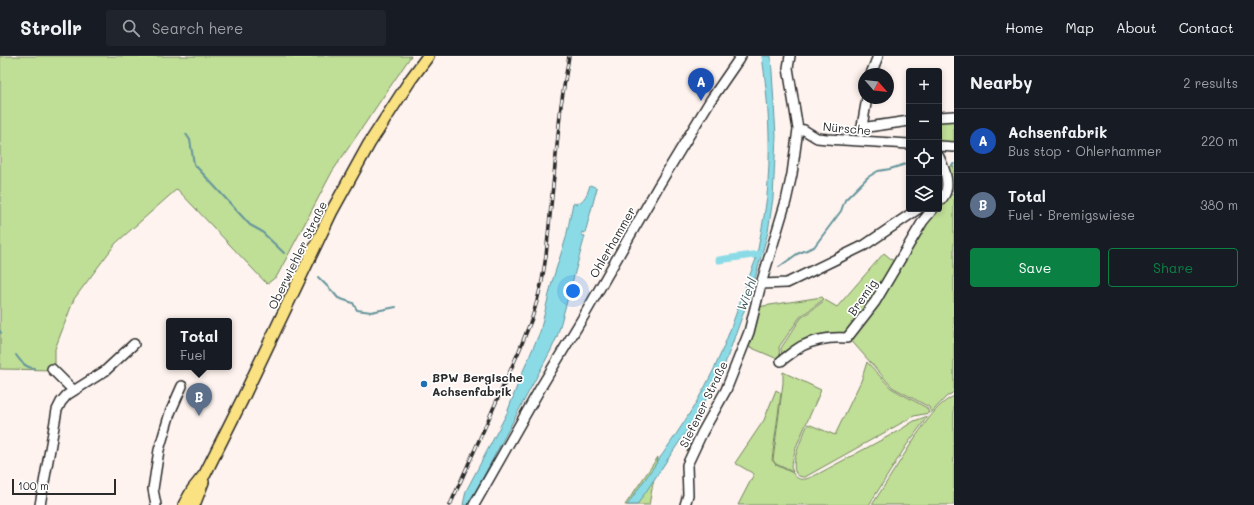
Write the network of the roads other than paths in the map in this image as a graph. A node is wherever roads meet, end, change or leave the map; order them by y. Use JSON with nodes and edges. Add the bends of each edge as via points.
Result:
{"nodes":[{"id":1,"x":428,"y":56,"type":"edge"},
{"id":2,"x":741,"y":56,"type":"edge"},
{"id":3,"x":790,"y":56,"type":"edge"},
{"id":4,"x":878,"y":56,"type":"edge"},
{"id":5,"x":873,"y":68,"type":"edge"},
{"id":6,"x":866,"y":104,"type":"edge"},
{"id":7,"x":954,"y":116,"type":"edge"},
{"id":8,"x":942,"y":117,"type":"edge"},
{"id":9,"x":906,"y":121,"type":"edge"},
{"id":10,"x":862,"y":128,"type":"junction"},
{"id":11,"x":798,"y":130,"type":"junction"},
{"id":12,"x":860,"y":142,"type":"junction"},
{"id":13,"x":906,"y":144,"type":"edge"},
{"id":14,"x":942,"y":146,"type":"edge"},
{"id":15,"x":954,"y":147,"type":"edge"},
{"id":16,"x":942,"y":163,"type":"edge"},
{"id":17,"x":942,"y":197,"type":"edge"},
{"id":18,"x":914,"y":212,"type":"edge"},
{"id":19,"x":930,"y":212,"type":"edge"},
{"id":20,"x":761,"y":284,"type":"junction"},
{"id":21,"x":134,"y":344,"type":"dead end"},
{"id":22,"x":781,"y":361,"type":"dead end"},
{"id":23,"x":52,"y":369,"type":"dead end"},
{"id":24,"x":182,"y":386,"type":"dead end"},
{"id":25,"x":73,"y":390,"type":"junction"},
{"id":26,"x":205,"y":474,"type":"junction"},
{"id":27,"x":40,"y":505,"type":"edge"},
{"id":28,"x":156,"y":505,"type":"edge"},
{"id":29,"x":184,"y":505,"type":"edge"},
{"id":30,"x":194,"y":505,"type":"edge"},
{"id":31,"x":474,"y":505,"type":"edge"},
{"id":32,"x":685,"y":505,"type":"edge"}],
"edges":[{"from":1,"to":26,"type":"main road","name":"Oberwiehler Straße","via":[[369,144],[320,234]]},
{"from":2,"to":31,"type":"street","name":"Ohlerhammer","via":[[710,101],[659,185]]},
{"from":3,"to":11,"type":"street","via":[[788,68]]},
{"from":4,"to":5,"type":"street"},
{"from":6,"to":10,"type":"street"},
{"from":7,"to":8,"type":"street"},
{"from":9,"to":10,"type":"street"},
{"from":10,"to":12,"type":"street"},
{"from":11,"to":12,"type":"street","name":"Nürsche","via":[[804,130],[817,138]]},
{"from":11,"to":20,"type":"street","name":"Siefener Straße","via":[[786,201]]},
{"from":12,"to":13,"type":"street","name":"Nürsche"},
{"from":14,"to":15,"type":"street"},
{"from":16,"to":17,"type":"street","via":[[946,192]]},
{"from":18,"to":20,"type":"street","via":[[865,245],[787,283]]},
{"from":19,"to":22,"type":"street","name":"Bremig","via":[[875,302],[847,338],[817,340],[802,346]]},
{"from":20,"to":32,"type":"street","name":"Siefener Straße","via":[[749,332],[726,390],[688,465],[688,495]]},
{"from":21,"to":25,"type":"street","via":[[105,371]]},
{"from":23,"to":25,"type":"street"},
{"from":24,"to":28,"type":"street","via":[[170,413],[159,450],[153,489]]},
{"from":25,"to":27,"type":"street","via":[[64,398],[57,410]]},
{"from":26,"to":29,"type":"main road","name":"Oberwiehler Straße"},
{"from":26,"to":30,"type":"main road","name":"Oberwiehler Straße"}]}
